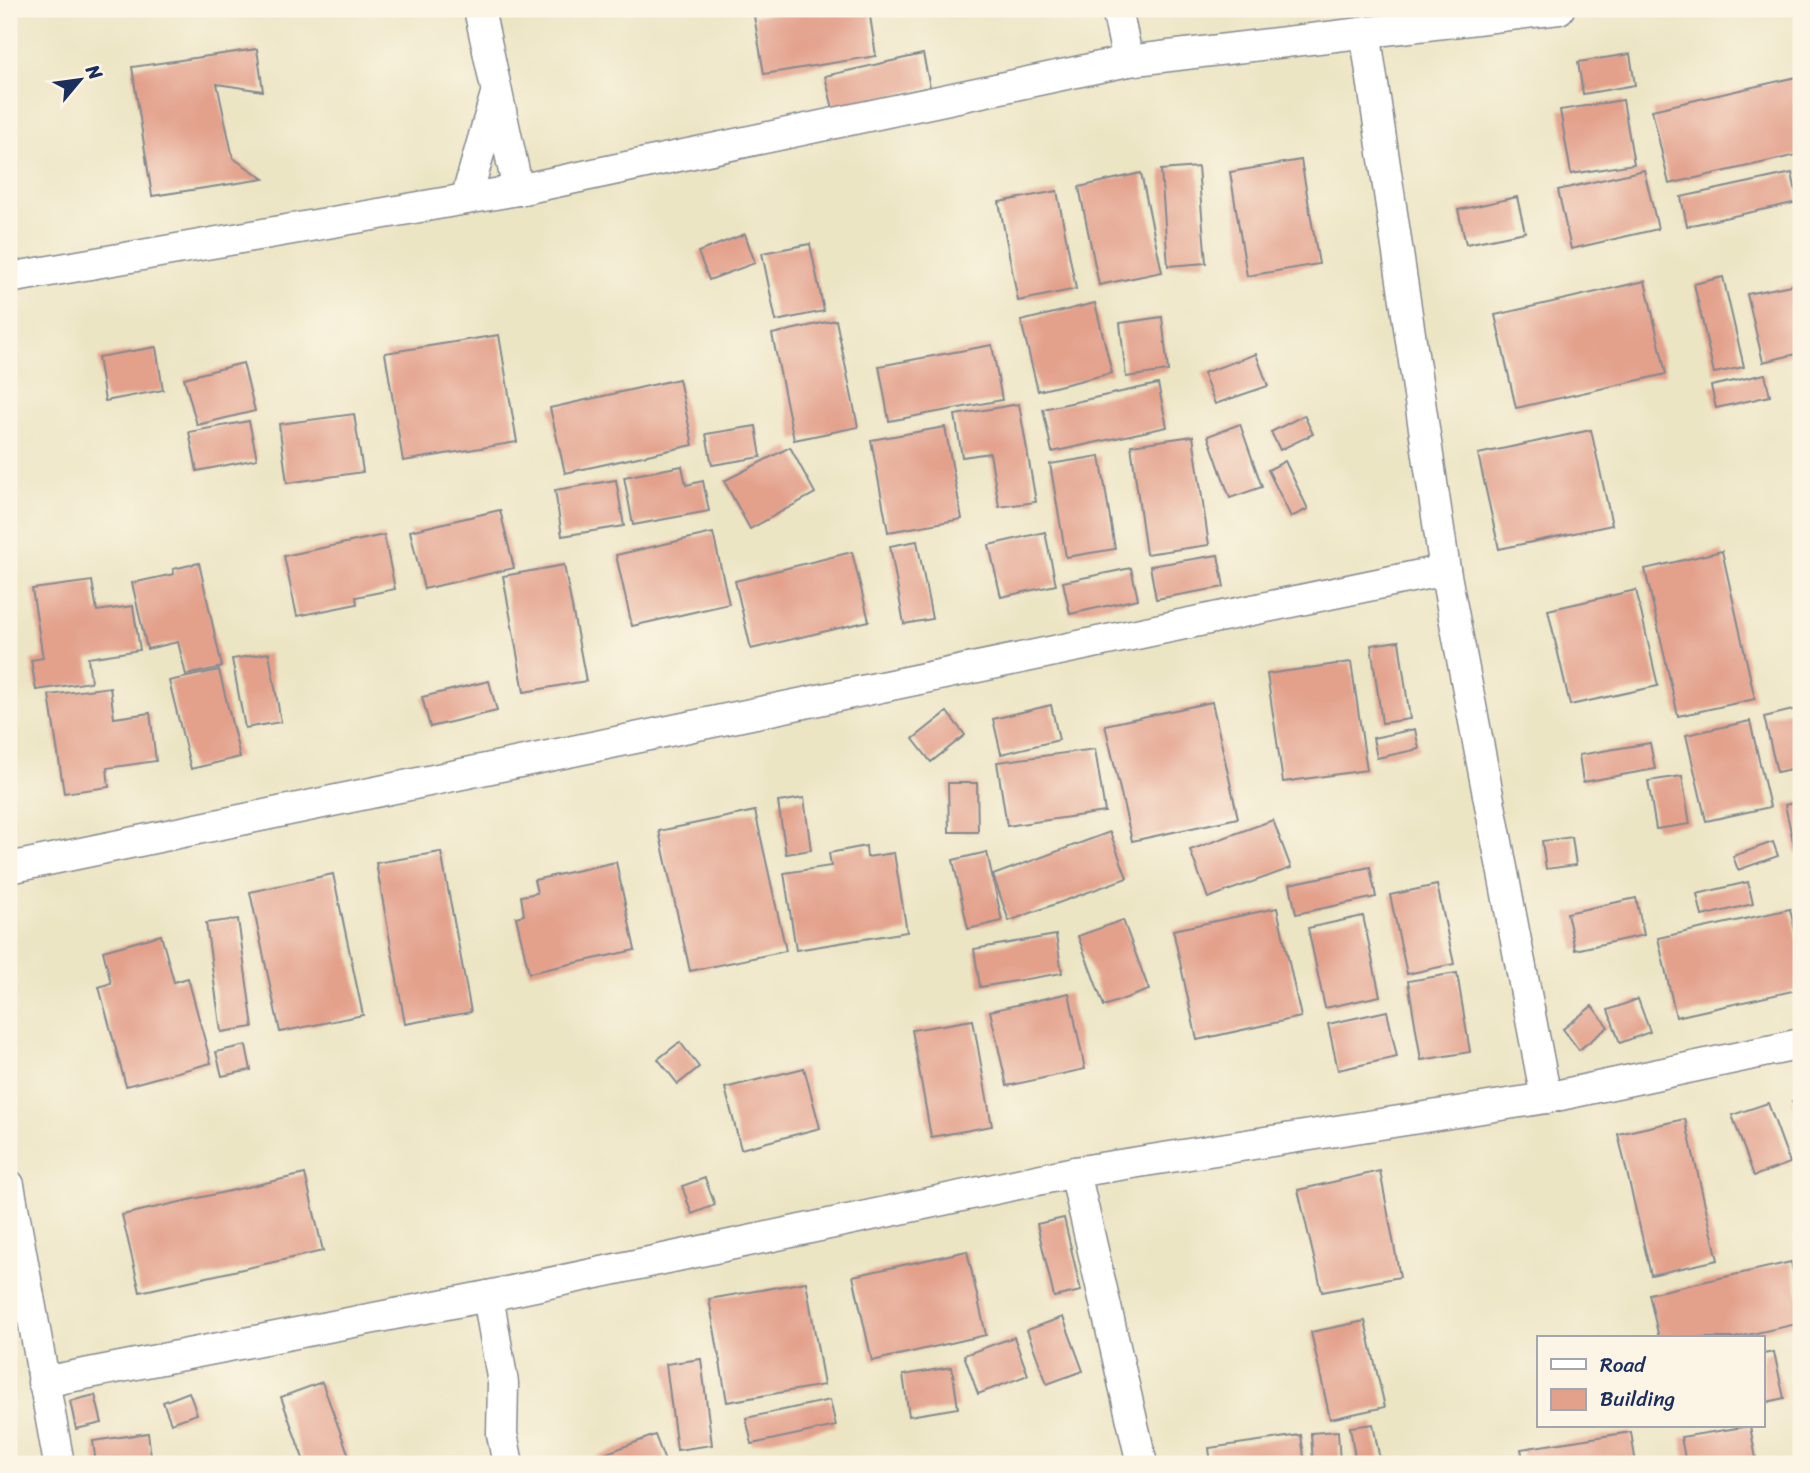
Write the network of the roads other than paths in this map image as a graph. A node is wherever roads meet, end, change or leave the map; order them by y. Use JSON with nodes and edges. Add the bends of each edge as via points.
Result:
{"nodes":[{"id":1,"x":479,"y":9,"type":"edge"},
{"id":2,"x":1117,"y":9,"type":"edge"},
{"id":3,"x":1559,"y":9,"type":"edge"},
{"id":4,"x":1365,"y":31,"type":"junction"},
{"id":5,"x":1128,"y":61,"type":"junction"},
{"id":6,"x":496,"y":93,"type":"junction"},
{"id":7,"x":518,"y":190,"type":"junction"},
{"id":8,"x":466,"y":199,"type":"junction"},
{"id":9,"x":9,"y":278,"type":"edge"},
{"id":10,"x":1445,"y":570,"type":"junction"},
{"id":11,"x":9,"y":868,"type":"edge"},
{"id":12,"x":1801,"y":1044,"type":"edge"},
{"id":13,"x":1546,"y":1098,"type":"junction"},
{"id":14,"x":1075,"y":1172,"type":"junction"},
{"id":15,"x":9,"y":1185,"type":"edge"},
{"id":16,"x":488,"y":1296,"type":"junction"},
{"id":17,"x":43,"y":1382,"type":"junction"},
{"id":18,"x":59,"y":1464,"type":"edge"},
{"id":19,"x":508,"y":1464,"type":"edge"},
{"id":20,"x":1142,"y":1464,"type":"edge"}],
"edges":[{"from":1,"to":6,"type":"street"},
{"from":2,"to":5,"type":"street"},
{"from":3,"to":4,"type":"street"},
{"from":4,"to":5,"type":"street"},
{"from":4,"to":10,"type":"street"},
{"from":5,"to":7,"type":"street"},
{"from":6,"to":7,"type":"street"},
{"from":6,"to":8,"type":"street"},
{"from":7,"to":8,"type":"street"},
{"from":8,"to":9,"type":"street"},
{"from":10,"to":11,"type":"street"},
{"from":10,"to":13,"type":"street"},
{"from":12,"to":13,"type":"street"},
{"from":13,"to":14,"type":"street"},
{"from":14,"to":16,"type":"street"},
{"from":14,"to":20,"type":"street"},
{"from":15,"to":17,"type":"street"},
{"from":16,"to":17,"type":"street"},
{"from":16,"to":19,"type":"street","via":[[503,1382],[502,1434]]},
{"from":17,"to":18,"type":"street"}]}
